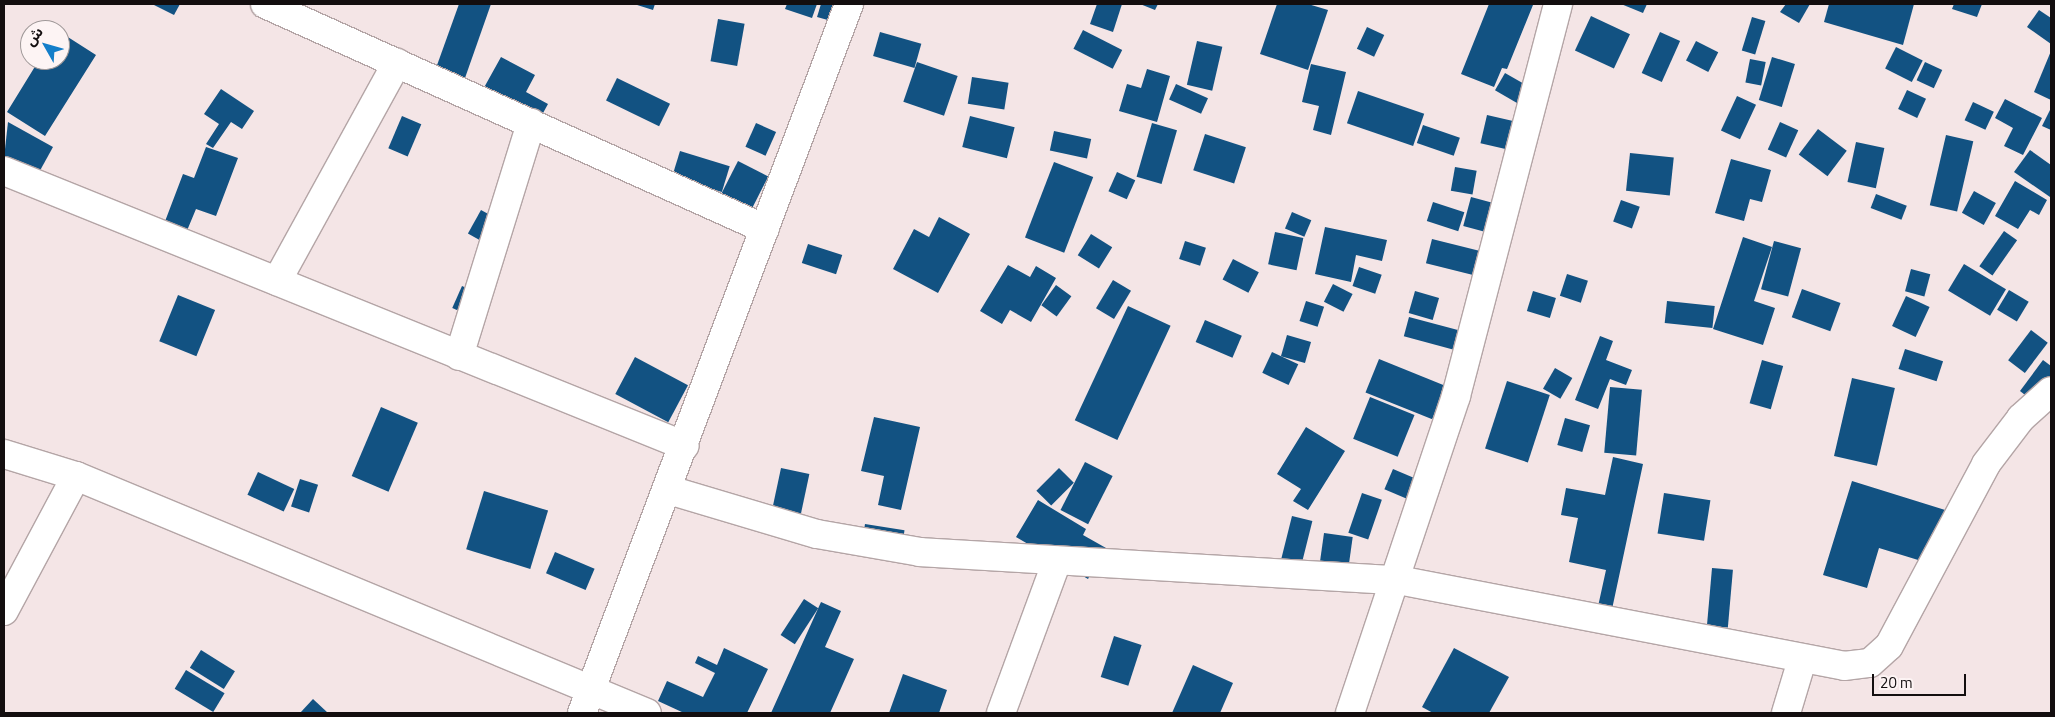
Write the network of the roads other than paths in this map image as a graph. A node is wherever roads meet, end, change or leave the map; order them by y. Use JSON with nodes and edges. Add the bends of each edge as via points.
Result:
{"nodes":[{"id":1,"x":265,"y":4,"type":"edge"},
{"id":2,"x":849,"y":4,"type":"edge"},
{"id":3,"x":1558,"y":4,"type":"edge"},
{"id":4,"x":397,"y":63,"type":"junction"},
{"id":5,"x":531,"y":123,"type":"junction"},
{"id":6,"x":4,"y":171,"type":"edge"},
{"id":7,"x":765,"y":229,"type":"junction"},
{"id":8,"x":278,"y":281,"type":"junction"},
{"id":9,"x":460,"y":356,"type":"junction"},
{"id":10,"x":2051,"y":391,"type":"edge"},
{"id":11,"x":685,"y":446,"type":"junction"},
{"id":12,"x":4,"y":454,"type":"edge"},
{"id":13,"x":76,"y":476,"type":"junction"},
{"id":14,"x":669,"y":490,"type":"junction"},
{"id":15,"x":1057,"y":561,"type":"junction"},
{"id":16,"x":1398,"y":580,"type":"junction"},
{"id":17,"x":4,"y":611,"type":"edge"},
{"id":18,"x":1802,"y":660,"type":"junction"},
{"id":19,"x":586,"y":703,"type":"edge"},
{"id":20,"x":646,"y":713,"type":"edge"},
{"id":21,"x":1001,"y":713,"type":"edge"},
{"id":22,"x":1350,"y":713,"type":"edge"},
{"id":23,"x":1786,"y":713,"type":"edge"}],
"edges":[{"from":1,"to":4,"type":"street"},
{"from":2,"to":7,"type":"street"},
{"from":3,"to":16,"type":"street","via":[[1473,336]]},
{"from":4,"to":5,"type":"street"},
{"from":4,"to":8,"type":"street"},
{"from":5,"to":7,"type":"street"},
{"from":5,"to":9,"type":"street"},
{"from":6,"to":8,"type":"street"},
{"from":7,"to":11,"type":"street"},
{"from":8,"to":9,"type":"street"},
{"from":9,"to":11,"type":"street"},
{"from":10,"to":18,"type":"street","via":[[2020,418],[1986,464],[1889,646],[1870,663],[1844,666]]},
{"from":11,"to":14,"type":"street"},
{"from":12,"to":13,"type":"street"},
{"from":13,"to":17,"type":"street"},
{"from":13,"to":19,"type":"street"},
{"from":14,"to":15,"type":"street","via":[[817,534],[920,552]]},
{"from":14,"to":19,"type":"street"},
{"from":15,"to":16,"type":"street"},
{"from":15,"to":21,"type":"street"},
{"from":16,"to":18,"type":"street"},
{"from":16,"to":22,"type":"street"},
{"from":18,"to":23,"type":"street"},
{"from":19,"to":20,"type":"street"}]}
